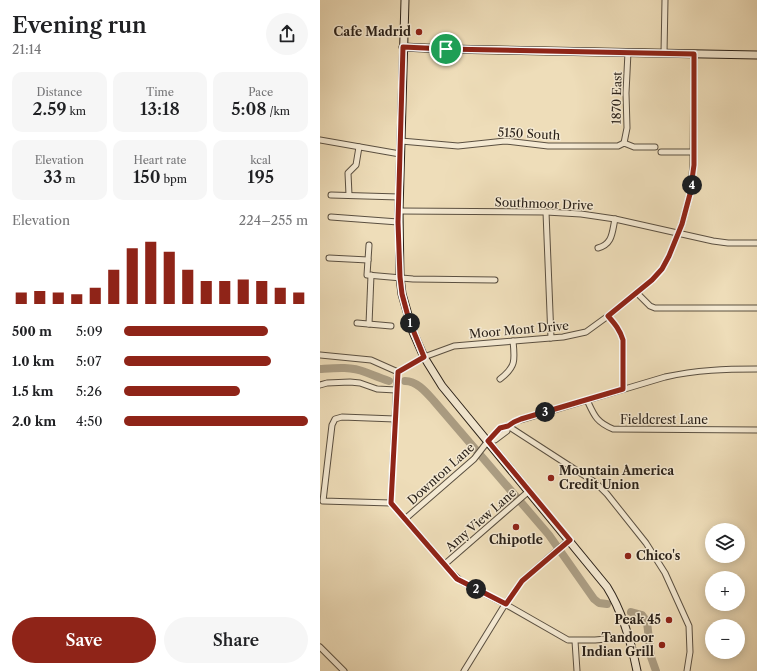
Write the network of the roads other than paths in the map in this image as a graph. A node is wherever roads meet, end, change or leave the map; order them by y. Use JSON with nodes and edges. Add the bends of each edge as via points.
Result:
{"nodes":[{"id":1,"x":405,"y":0,"type":"edge"},
{"id":2,"x":665,"y":0,"type":"edge"},
{"id":3,"x":403,"y":47,"type":"junction"},
{"id":4,"x":628,"y":52,"type":"junction"},
{"id":5,"x":664,"y":53,"type":"junction"},
{"id":6,"x":694,"y":54,"type":"junction"},
{"id":7,"x":757,"y":55,"type":"edge"},
{"id":8,"x":320,"y":140,"type":"edge"},
{"id":9,"x":401,"y":141,"type":"junction"},
{"id":10,"x":624,"y":143,"type":"junction"},
{"id":11,"x":359,"y":147,"type":"junction"},
{"id":12,"x":654,"y":147,"type":"dead end"},
{"id":13,"x":661,"y":152,"type":"dead end"},
{"id":14,"x":694,"y":152,"type":"junction"},
{"id":15,"x":400,"y":154,"type":"junction"},
{"id":16,"x":331,"y":195,"type":"dead end"},
{"id":17,"x":349,"y":196,"type":"junction"},
{"id":18,"x":399,"y":197,"type":"junction"},
{"id":19,"x":399,"y":211,"type":"junction"},
{"id":20,"x":546,"y":212,"type":"junction"},
{"id":21,"x":331,"y":217,"type":"dead end"},
{"id":22,"x":615,"y":219,"type":"junction"},
{"id":23,"x":398,"y":222,"type":"junction"},
{"id":24,"x":678,"y":234,"type":"junction"},
{"id":25,"x":757,"y":243,"type":"edge"},
{"id":26,"x":369,"y":245,"type":"dead end"},
{"id":27,"x":598,"y":248,"type":"dead end"},
{"id":28,"x":329,"y":258,"type":"dead end"},
{"id":29,"x":368,"y":260,"type":"junction"},
{"id":30,"x":371,"y":275,"type":"junction"},
{"id":31,"x":400,"y":277,"type":"junction"},
{"id":32,"x":495,"y":280,"type":"dead end"},
{"id":33,"x":636,"y":293,"type":"junction"},
{"id":34,"x":757,"y":308,"type":"edge"},
{"id":35,"x":608,"y":316,"type":"junction"},
{"id":36,"x":357,"y":323,"type":"dead end"},
{"id":37,"x":369,"y":324,"type":"junction"},
{"id":38,"x":391,"y":326,"type":"dead end"},
{"id":39,"x":551,"y":338,"type":"junction"},
{"id":40,"x":513,"y":341,"type":"junction"},
{"id":41,"x":320,"y":355,"type":"edge"},
{"id":42,"x":424,"y":357,"type":"junction"},
{"id":43,"x":757,"y":369,"type":"edge"},
{"id":44,"x":398,"y":372,"type":"junction"},
{"id":45,"x":500,"y":379,"type":"dead end"},
{"id":46,"x":321,"y":385,"type":"edge"},
{"id":47,"x":623,"y":389,"type":"junction"},
{"id":48,"x":396,"y":390,"type":"junction"},
{"id":49,"x":588,"y":400,"type":"junction"},
{"id":50,"x":395,"y":419,"type":"junction"},
{"id":51,"x":508,"y":426,"type":"junction"},
{"id":52,"x":757,"y":430,"type":"edge"},
{"id":53,"x":488,"y":441,"type":"junction"},
{"id":54,"x":320,"y":478,"type":"edge"},
{"id":55,"x":326,"y":478,"type":"junction"},
{"id":56,"x":529,"y":491,"type":"junction"},
{"id":57,"x":391,"y":503,"type":"junction"},
{"id":58,"x":405,"y":519,"type":"junction"},
{"id":59,"x":570,"y":540,"type":"junction"},
{"id":60,"x":445,"y":564,"type":"junction"},
{"id":61,"x":506,"y":604,"type":"junction"},
{"id":62,"x":629,"y":636,"type":"junction"},
{"id":63,"x":575,"y":641,"type":"junction"},
{"id":64,"x":320,"y":647,"type":"edge"},
{"id":65,"x":344,"y":671,"type":"edge"},
{"id":66,"x":464,"y":671,"type":"edge"},
{"id":67,"x":577,"y":671,"type":"edge"},
{"id":68,"x":637,"y":671,"type":"edge"},
{"id":69,"x":687,"y":671,"type":"edge"}],
"edges":[{"from":1,"to":3,"type":"main road"},
{"from":2,"to":5,"type":"street"},
{"from":3,"to":4,"type":"main road"},
{"from":3,"to":9,"type":"main road"},
{"from":4,"to":5,"type":"main road"},
{"from":4,"to":10,"type":"street","name":"1870 East","via":[[627,128]]},
{"from":5,"to":6,"type":"main road"},
{"from":6,"to":7,"type":"main road"},
{"from":6,"to":14,"type":"street","name":"Moor Mont Drive"},
{"from":8,"to":11,"type":"street"},
{"from":9,"to":10,"type":"street","name":"5150 South","via":[[458,146],[500,141],[559,146],[618,146]]},
{"from":9,"to":15,"type":"main road"},
{"from":10,"to":12,"type":"street","name":"5150 South","via":[[634,147]]},
{"from":11,"to":15,"type":"street"},
{"from":11,"to":17,"type":"street","via":[[355,166],[348,173]]},
{"from":13,"to":14,"type":"street"},
{"from":14,"to":24,"type":"street","name":"Moor Mont Drive","via":[[690,194]]},
{"from":15,"to":18,"type":"main road"},
{"from":16,"to":17,"type":"street"},
{"from":17,"to":18,"type":"street"},
{"from":18,"to":19,"type":"main road"},
{"from":19,"to":20,"type":"street","name":"Southmoor Drive"},
{"from":19,"to":23,"type":"main road"},
{"from":20,"to":22,"type":"street","name":"Southmoor Drive"},
{"from":20,"to":39,"type":"street"},
{"from":21,"to":23,"type":"street"},
{"from":22,"to":24,"type":"street","name":"Southmoor Drive"},
{"from":22,"to":27,"type":"street","via":[[610,241]]},
{"from":23,"to":31,"type":"main road"},
{"from":24,"to":25,"type":"street","name":"Southmoor Drive","via":[[720,242]]},
{"from":24,"to":33,"type":"street","name":"Moor Mont Drive","via":[[662,269]]},
{"from":26,"to":29,"type":"street"},
{"from":28,"to":29,"type":"street"},
{"from":29,"to":30,"type":"street","via":[[367,275]]},
{"from":30,"to":31,"type":"street"},
{"from":30,"to":37,"type":"street"},
{"from":31,"to":32,"type":"street"},
{"from":31,"to":42,"type":"main road","via":[[409,320]]},
{"from":33,"to":34,"type":"street","via":[[655,308]]},
{"from":33,"to":35,"type":"street","name":"Moor Mont Drive"},
{"from":35,"to":39,"type":"street","name":"Moor Mont Drive","via":[[586,332]]},
{"from":35,"to":47,"type":"street","via":[[616,324],[623,340]]},
{"from":36,"to":37,"type":"street"},
{"from":37,"to":38,"type":"street"},
{"from":39,"to":40,"type":"street","name":"Moor Mont Drive"},
{"from":40,"to":42,"type":"street","name":"Moor Mont Drive","via":[[454,346]]},
{"from":40,"to":45,"type":"street","via":[[512,367]]},
{"from":41,"to":44,"type":"street","via":[[371,360]]},
{"from":42,"to":44,"type":"street","name":"Moor Mont Drive"},
{"from":42,"to":53,"type":"main road","via":[[442,386]]},
{"from":43,"to":47,"type":"street","name":"Downton Lane","via":[[686,372]]},
{"from":44,"to":48,"type":"street"},
{"from":46,"to":48,"type":"street","via":[[353,382],[377,389]]},
{"from":47,"to":49,"type":"street","name":"Downton Lane"},
{"from":48,"to":50,"type":"street"},
{"from":49,"to":51,"type":"street","name":"Downton Lane","via":[[521,419]]},
{"from":49,"to":52,"type":"street","name":"Fieldcrest Lane","via":[[597,419],[606,427],[613,429]]},
{"from":50,"to":55,"type":"street","via":[[342,416],[335,419],[332,425]]},
{"from":50,"to":57,"type":"street"},
{"from":51,"to":53,"type":"street","name":"Downton Lane","via":[[500,428]]},
{"from":51,"to":69,"type":"street","via":[[596,483],[652,551],[689,626],[690,652]]},
{"from":53,"to":56,"type":"main road"},
{"from":53,"to":58,"type":"street","name":"Downton Lane","via":[[474,459]]},
{"from":54,"to":55,"type":"street"},
{"from":55,"to":57,"type":"street","via":[[323,501]]},
{"from":56,"to":59,"type":"main road"},
{"from":56,"to":60,"type":"street","name":"Amy View Lane"},
{"from":57,"to":58,"type":"street"},
{"from":58,"to":60,"type":"street"},
{"from":59,"to":61,"type":"street","via":[[522,581]]},
{"from":59,"to":62,"type":"main road","via":[[612,594]]},
{"from":60,"to":61,"type":"street","via":[[462,582]]},
{"from":61,"to":63,"type":"street","via":[[565,639]]},
{"from":61,"to":66,"type":"street"},
{"from":62,"to":63,"type":"street"},
{"from":62,"to":68,"type":"main road"},
{"from":63,"to":67,"type":"street"},
{"from":64,"to":65,"type":"street"}]}
